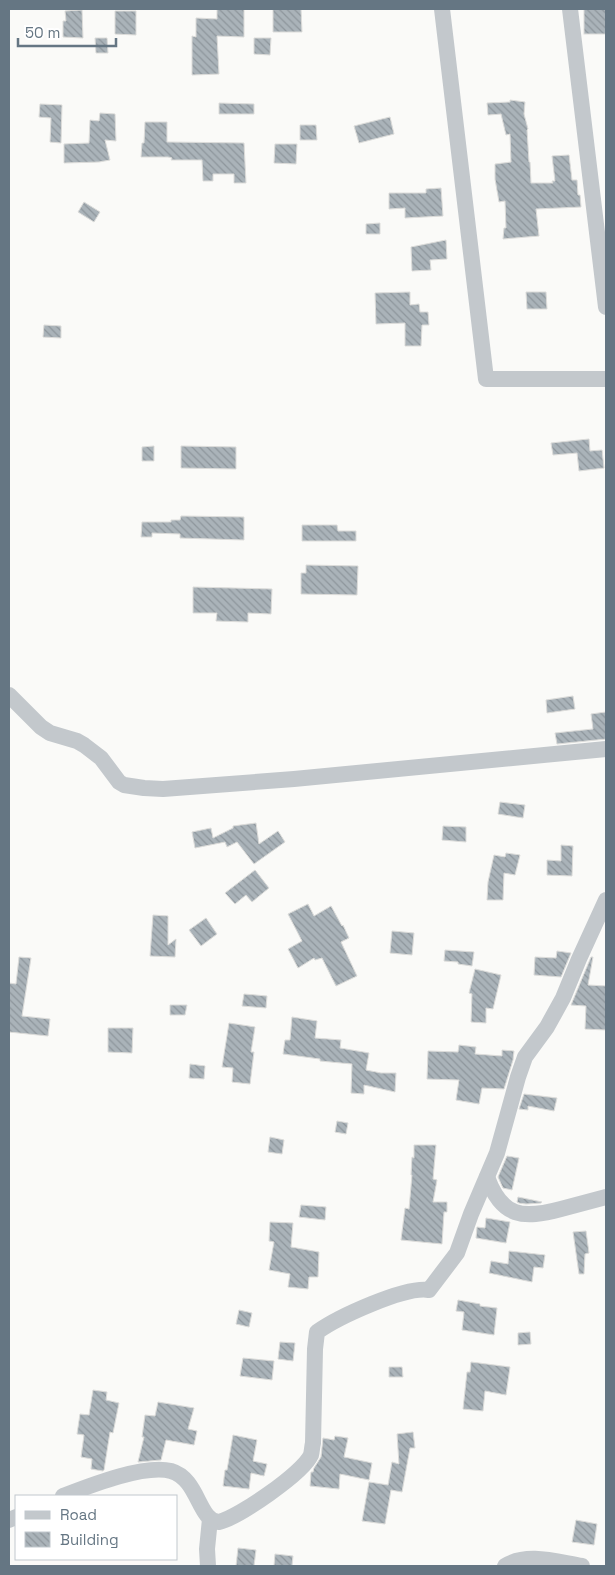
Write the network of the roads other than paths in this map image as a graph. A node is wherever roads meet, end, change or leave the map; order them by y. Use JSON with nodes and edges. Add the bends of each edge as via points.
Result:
{"nodes":[{"id":1,"x":442,"y":9,"type":"edge"},
{"id":2,"x":570,"y":9,"type":"edge"},
{"id":3,"x":606,"y":307,"type":"edge"},
{"id":4,"x":606,"y":380,"type":"edge"},
{"id":5,"x":9,"y":694,"type":"edge"},
{"id":6,"x":606,"y":749,"type":"edge"},
{"id":7,"x":606,"y":900,"type":"edge"},
{"id":8,"x":487,"y":1177,"type":"junction"},
{"id":9,"x":606,"y":1197,"type":"edge"},
{"id":10,"x":66,"y":1495,"type":"edge"},
{"id":11,"x":210,"y":1520,"type":"junction"},
{"id":12,"x":208,"y":1566,"type":"edge"},
{"id":13,"x":504,"y":1566,"type":"edge"},
{"id":14,"x":582,"y":1566,"type":"edge"}],
"edges":[{"from":1,"to":4,"type":"street","via":[[486,379]]},
{"from":2,"to":3,"type":"street"},
{"from":5,"to":6,"type":"street","via":[[41,727],[77,741],[96,754],[119,782],[144,788],[294,779]]},
{"from":7,"to":8,"type":"street","via":[[563,998],[525,1057],[501,1142]]},
{"from":8,"to":9,"type":"street","via":[[494,1195],[520,1214],[541,1214]]},
{"from":8,"to":11,"type":"street","via":[[456,1254],[429,1290],[382,1300],[317,1332],[313,1443],[307,1460],[277,1488],[243,1512],[219,1522]]},
{"from":10,"to":11,"type":"street","via":[[134,1473],[173,1472],[191,1486]]},
{"from":11,"to":12,"type":"street"},
{"from":13,"to":14,"type":"street","via":[[533,1559]]}]}
